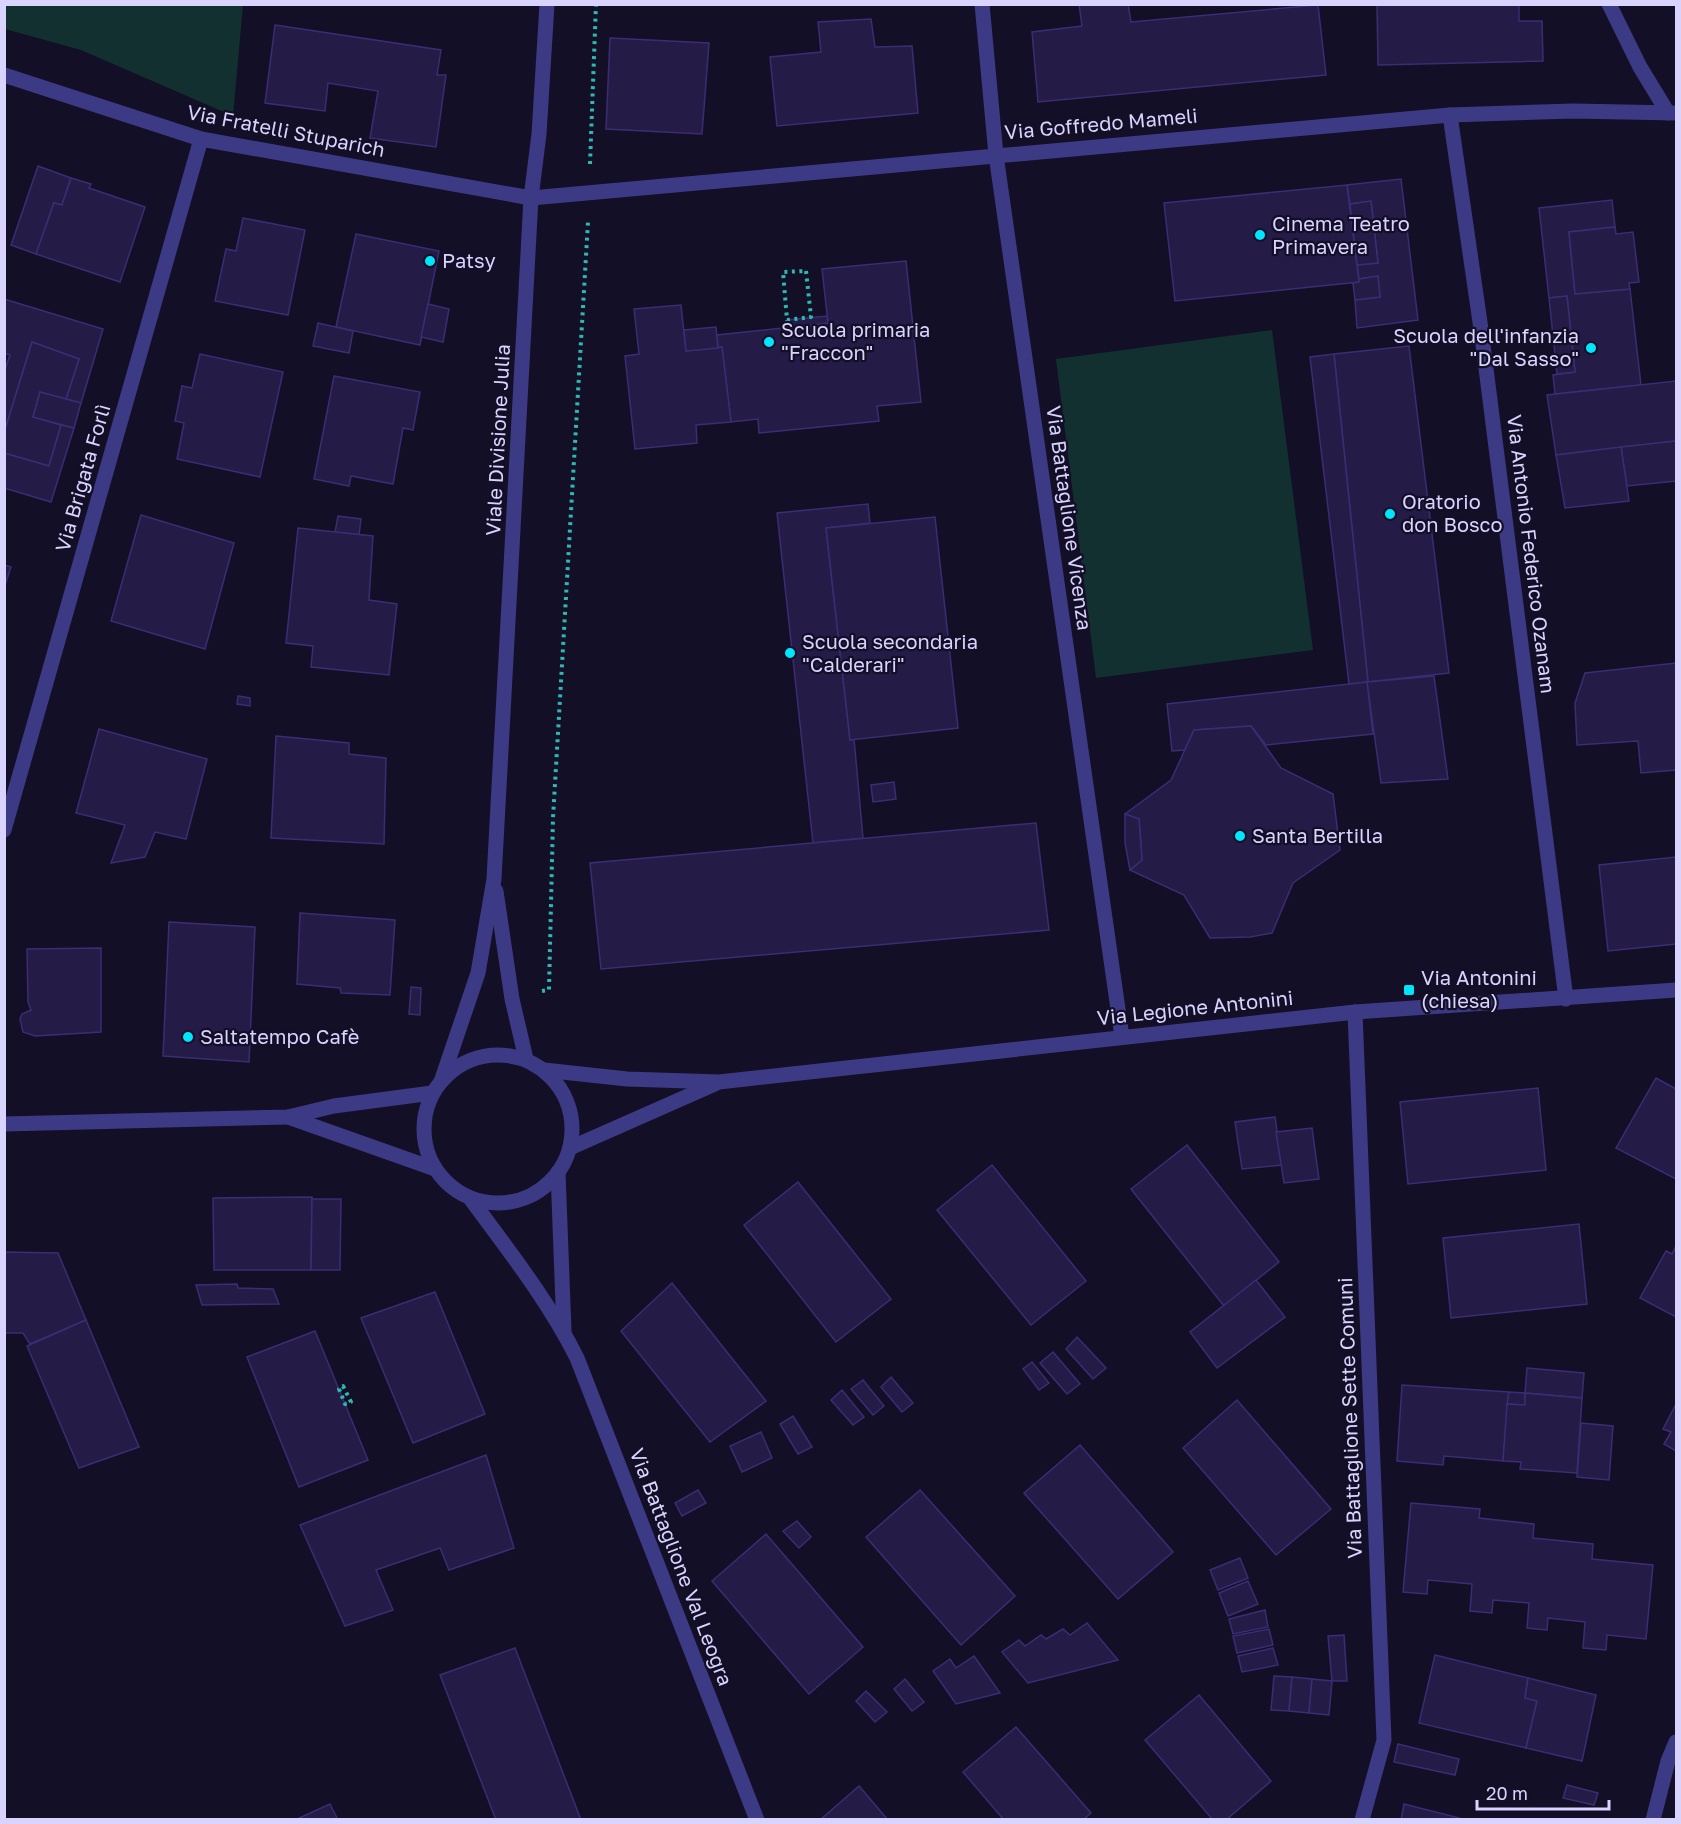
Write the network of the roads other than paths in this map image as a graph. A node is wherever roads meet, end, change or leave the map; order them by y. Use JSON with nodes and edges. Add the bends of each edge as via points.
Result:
{"nodes":[{"id":1,"x":547,"y":4,"type":"edge"},
{"id":2,"x":982,"y":4,"type":"edge"},
{"id":3,"x":1609,"y":4,"type":"edge"},
{"id":4,"x":4,"y":75,"type":"edge"},
{"id":5,"x":1672,"y":113,"type":"edge"},
{"id":6,"x":1450,"y":115,"type":"junction"},
{"id":7,"x":201,"y":139,"type":"junction"},
{"id":8,"x":996,"y":154,"type":"junction"},
{"id":9,"x":531,"y":198,"type":"junction"},
{"id":10,"x":4,"y":830,"type":"edge"},
{"id":11,"x":494,"y":879,"type":"junction"},
{"id":12,"x":1677,"y":990,"type":"edge"},
{"id":13,"x":1566,"y":999,"type":"junction"},
{"id":14,"x":1355,"y":1012,"type":"junction"},
{"id":15,"x":1122,"y":1037,"type":"junction"},
{"id":16,"x":526,"y":1059,"type":"junction"},
{"id":17,"x":544,"y":1070,"type":"junction"},
{"id":18,"x":442,"y":1079,"type":"junction"},
{"id":19,"x":719,"y":1082,"type":"junction"},
{"id":20,"x":432,"y":1093,"type":"junction"},
{"id":21,"x":288,"y":1117,"type":"junction"},
{"id":22,"x":4,"y":1124,"type":"edge"},
{"id":23,"x":570,"y":1148,"type":"junction"},
{"id":24,"x":435,"y":1169,"type":"junction"},
{"id":25,"x":558,"y":1172,"type":"junction"},
{"id":26,"x":470,"y":1198,"type":"junction"},
{"id":27,"x":564,"y":1331,"type":"junction"},
{"id":28,"x":1677,"y":1742,"type":"edge"},
{"id":29,"x":1672,"y":1761,"type":"edge"},
{"id":30,"x":757,"y":1820,"type":"edge"},
{"id":31,"x":1362,"y":1820,"type":"edge"},
{"id":32,"x":1653,"y":1820,"type":"edge"}],
"edges":[{"from":1,"to":9,"type":"street","name":"Viale Divisione Julia"},
{"from":2,"to":8,"type":"street","name":"Via Battaglione Vicenza"},
{"from":3,"to":5,"type":"street","via":[[1640,67]]},
{"from":4,"to":7,"type":"street","name":"Via Fratelli Stuparich"},
{"from":5,"to":6,"type":"street","name":"Via Goffredo Mameli"},
{"from":6,"to":8,"type":"street","name":"Via Goffredo Mameli"},
{"from":6,"to":13,"type":"street","name":"Via Antonio Federico Ozanam"},
{"from":7,"to":9,"type":"street","name":"Via Fratelli Stuparich"},
{"from":7,"to":10,"type":"street","name":"Via Brigata Forlì"},
{"from":8,"to":9,"type":"street","name":"Via Goffredo Mameli"},
{"from":8,"to":15,"type":"street","name":"Via Battaglione Vicenza"},
{"from":9,"to":11,"type":"street","name":"Viale Divisione Julia"},
{"from":11,"to":16,"type":"street","name":"Viale Divisione Julia","via":[[512,999]]},
{"from":11,"to":18,"type":"street","name":"Viale Divisione Julia","via":[[477,973]]},
{"from":12,"to":13,"type":"street","name":"Via Legione Antonini"},
{"from":13,"to":14,"type":"street","name":"Via Legione Antonini"},
{"from":14,"to":15,"type":"street","name":"Via Legione Antonini"},
{"from":14,"to":31,"type":"street","name":"Via Battaglione Sette Comuni","via":[[1384,1740]]},
{"from":15,"to":19,"type":"street","name":"Via Legione Antonini"},
{"from":16,"to":17,"type":"street"},
{"from":16,"to":18,"type":"street","via":[[480,1055],[459,1064]]},
{"from":17,"to":19,"type":"street","name":"Via Legione Antonini"},
{"from":17,"to":23,"type":"street","via":[[559,1085],[568,1104],[573,1126]]},
{"from":18,"to":20,"type":"street"},
{"from":19,"to":23,"type":"street","name":"Via Legione Antonini"},
{"from":20,"to":21,"type":"street","via":[[334,1106]]},
{"from":20,"to":24,"type":"street","via":[[423,1129],[425,1148]]},
{"from":21,"to":22,"type":"street"},
{"from":21,"to":24,"type":"street"},
{"from":23,"to":25,"type":"street"},
{"from":24,"to":26,"type":"street","via":[[449,1187]]},
{"from":25,"to":26,"type":"street","via":[[539,1191],[517,1201],[492,1204]]},
{"from":25,"to":27,"type":"street","name":"Via Battaglione Val Leogra"},
{"from":26,"to":27,"type":"street","name":"Via Battaglione Val Leogra"},
{"from":27,"to":30,"type":"street","name":"Via Battaglione Val Leogra"},
{"from":28,"to":29,"type":"street"},
{"from":29,"to":32,"type":"street"}]}
